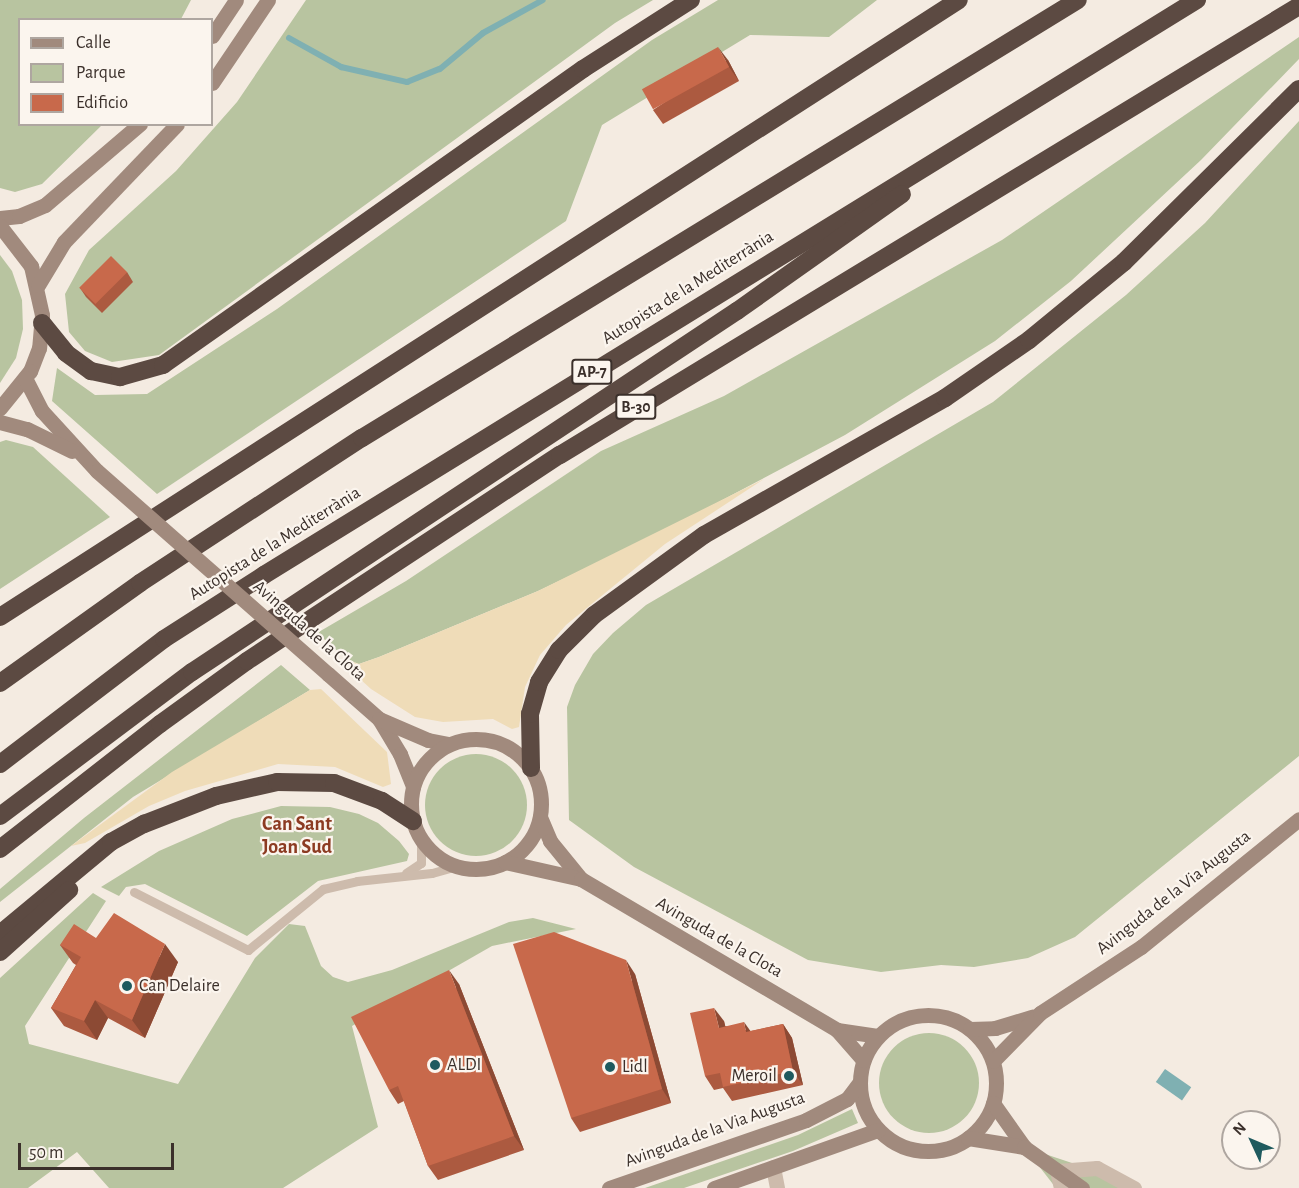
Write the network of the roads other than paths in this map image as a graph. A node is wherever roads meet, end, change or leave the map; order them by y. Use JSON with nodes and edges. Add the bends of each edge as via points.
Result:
{"nodes":[{"id":1,"x":236,"y":0,"type":"edge"},
{"id":2,"x":268,"y":0,"type":"edge"},
{"id":3,"x":691,"y":0,"type":"edge"},
{"id":4,"x":959,"y":0,"type":"edge"},
{"id":5,"x":1078,"y":0,"type":"edge"},
{"id":6,"x":1197,"y":0,"type":"edge"},
{"id":7,"x":1299,"y":6,"type":"edge"},
{"id":8,"x":213,"y":34,"type":"edge"},
{"id":9,"x":213,"y":82,"type":"edge"},
{"id":10,"x":1299,"y":89,"type":"edge"},
{"id":11,"x":1036,"y":99,"type":"junction"},
{"id":12,"x":138,"y":126,"type":"edge"},
{"id":13,"x":175,"y":126,"type":"edge"},
{"id":14,"x":0,"y":218,"type":"edge"},
{"id":15,"x":0,"y":226,"type":"edge"},
{"id":16,"x":38,"y":285,"type":"junction"},
{"id":17,"x":42,"y":323,"type":"junction"},
{"id":18,"x":25,"y":378,"type":"junction"},
{"id":19,"x":0,"y":408,"type":"edge"},
{"id":20,"x":0,"y":422,"type":"edge"},
{"id":21,"x":78,"y":454,"type":"junction"},
{"id":22,"x":0,"y":617,"type":"edge"},
{"id":23,"x":40,"y":652,"type":"junction"},
{"id":24,"x":0,"y":677,"type":"edge"},
{"id":25,"x":0,"y":683,"type":"edge"},
{"id":26,"x":379,"y":719,"type":"junction"},
{"id":27,"x":449,"y":744,"type":"junction"},
{"id":28,"x":0,"y":764,"type":"edge"},
{"id":29,"x":531,"y":768,"type":"junction"},
{"id":30,"x":412,"y":788,"type":"junction"},
{"id":31,"x":182,"y":808,"type":"junction"},
{"id":32,"x":0,"y":816,"type":"edge"},
{"id":33,"x":540,"y":817,"type":"junction"},
{"id":34,"x":1299,"y":819,"type":"edge"},
{"id":35,"x":413,"y":821,"type":"junction"},
{"id":36,"x":421,"y":840,"type":"junction"},
{"id":37,"x":0,"y":849,"type":"edge"},
{"id":38,"x":505,"y":862,"type":"junction"},
{"id":39,"x":456,"y":866,"type":"junction"},
{"id":40,"x":401,"y":876,"type":"junction"},
{"id":41,"x":580,"y":879,"type":"junction"},
{"id":42,"x":134,"y":892,"type":"dead end"},
{"id":43,"x":0,"y":934,"type":"edge"},
{"id":44,"x":0,"y":952,"type":"edge"},
{"id":45,"x":1040,"y":1013,"type":"junction"},
{"id":46,"x":970,"y":1029,"type":"junction"},
{"id":47,"x":837,"y":1030,"type":"junction"},
{"id":48,"x":878,"y":1036,"type":"junction"},
{"id":49,"x":863,"y":1060,"type":"junction"},
{"id":50,"x":993,"y":1061,"type":"junction"},
{"id":51,"x":860,"y":1083,"type":"junction"},
{"id":52,"x":993,"y":1103,"type":"junction"},
{"id":53,"x":878,"y":1130,"type":"junction"},
{"id":54,"x":968,"y":1138,"type":"junction"},
{"id":55,"x":1024,"y":1147,"type":"junction"},
{"id":56,"x":773,"y":1167,"type":"junction"},
{"id":57,"x":1057,"y":1170,"type":"junction"},
{"id":58,"x":609,"y":1188,"type":"edge"},
{"id":59,"x":714,"y":1188,"type":"edge"},
{"id":60,"x":777,"y":1188,"type":"edge"},
{"id":61,"x":1061,"y":1188,"type":"edge"},
{"id":62,"x":1082,"y":1188,"type":"edge"},
{"id":63,"x":1134,"y":1188,"type":"edge"}],
"edges":[{"from":1,"to":8,"type":"street"},
{"from":2,"to":9,"type":"street"},
{"from":3,"to":17,"type":"highway","via":[[583,69],[163,365],[128,376],[91,371],[66,353]]},
{"from":4,"to":22,"type":"highway"},
{"from":5,"to":23,"type":"highway","via":[[362,438]]},
{"from":6,"to":11,"type":"highway","name":"Autopista de la Mediterrània","number":"AP-7"},
{"from":7,"to":37,"type":"highway","number":"B-30","via":[[560,455],[247,662],[160,724]]},
{"from":10,"to":29,"type":"highway","via":[[1124,262],[1029,340],[945,398],[704,536],[594,615],[559,650],[538,682],[530,714]]},
{"from":11,"to":28,"type":"highway","name":"Autopista de la Mediterrània","number":"AP-7","via":[[254,581],[164,639]]},
{"from":11,"to":32,"type":"highway","via":[[737,311],[192,672]]},
{"from":12,"to":14,"type":"street","via":[[45,205],[19,216]]},
{"from":13,"to":16,"type":"street","via":[[64,242]]},
{"from":15,"to":16,"type":"street","via":[[21,249]]},
{"from":16,"to":17,"type":"street"},
{"from":17,"to":18,"type":"street","via":[[39,348]]},
{"from":18,"to":19,"type":"street"},
{"from":18,"to":21,"type":"street","name":"Avinguda de la Clota","via":[[42,411]]},
{"from":20,"to":21,"type":"street","name":"Avinguda de la Clota","via":[[27,429]]},
{"from":21,"to":26,"type":"street","name":"Avinguda de la Clota","bridge":true},
{"from":23,"to":24,"type":"highway"},
{"from":23,"to":25,"type":"highway"},
{"from":26,"to":27,"type":"street","name":"Avinguda de la Clota","via":[[428,740]]},
{"from":26,"to":30,"type":"street","name":"Avinguda de la Clota","via":[[400,754]]},
{"from":27,"to":29,"type":"street","via":[[470,739],[498,742]]},
{"from":27,"to":30,"type":"street","via":[[426,762]]},
{"from":29,"to":33,"type":"street","via":[[541,795]]},
{"from":30,"to":35,"type":"street"},
{"from":31,"to":35,"type":"highway","via":[[249,787],[306,780],[360,790]]},
{"from":31,"to":43,"type":"highway","via":[[111,842]]},
{"from":31,"to":44,"type":"highway","via":[[116,849]]},
{"from":33,"to":38,"type":"street","via":[[525,847]]},
{"from":33,"to":41,"type":"street","name":"Avinguda de la Clota","via":[[550,841]]},
{"from":34,"to":45,"type":"street","name":"Avinguda de la Via Augusta","via":[[1141,947]]},
{"from":35,"to":36,"type":"street"},
{"from":36,"to":39,"type":"street","via":[[436,856]]},
{"from":36,"to":40,"type":"lane","via":[[421,863]]},
{"from":38,"to":39,"type":"street","via":[[486,869]]},
{"from":38,"to":41,"type":"street","name":"Avinguda de la Clota"},
{"from":39,"to":40,"type":"lane"},
{"from":40,"to":42,"type":"lane","via":[[323,889],[248,950]]},
{"from":41,"to":47,"type":"street","name":"Avinguda de la Clota"},
{"from":45,"to":46,"type":"street","name":"Avinguda de la Via Augusta","via":[[995,1029]]},
{"from":45,"to":50,"type":"street","name":"Avinguda de la Via Augusta"},
{"from":46,"to":48,"type":"street","via":[[946,1017],[920,1015],[900,1021]]},
{"from":46,"to":50,"type":"street"},
{"from":47,"to":48,"type":"street","name":"Avinguda de la Clota"},
{"from":47,"to":49,"type":"street","name":"Avinguda de la Clota"},
{"from":48,"to":49,"type":"street"},
{"from":49,"to":51,"type":"street"},
{"from":50,"to":52,"type":"street"},
{"from":51,"to":53,"type":"street","via":[[864,1109]]},
{"from":51,"to":58,"type":"street","name":"Avinguda de la Via Augusta","via":[[847,1099],[806,1120]]},
{"from":52,"to":54,"type":"street","via":[[985,1120]]},
{"from":52,"to":55,"type":"street"},
{"from":53,"to":54,"type":"street","via":[[896,1144],[918,1151],[940,1150]]},
{"from":53,"to":56,"type":"street"},
{"from":54,"to":55,"type":"street"},
{"from":55,"to":57,"type":"street"},
{"from":56,"to":59,"type":"street"},
{"from":56,"to":60,"type":"street"},
{"from":57,"to":61,"type":"street"},
{"from":57,"to":62,"type":"street"},
{"from":57,"to":63,"type":"street","via":[[1097,1168]]}]}
